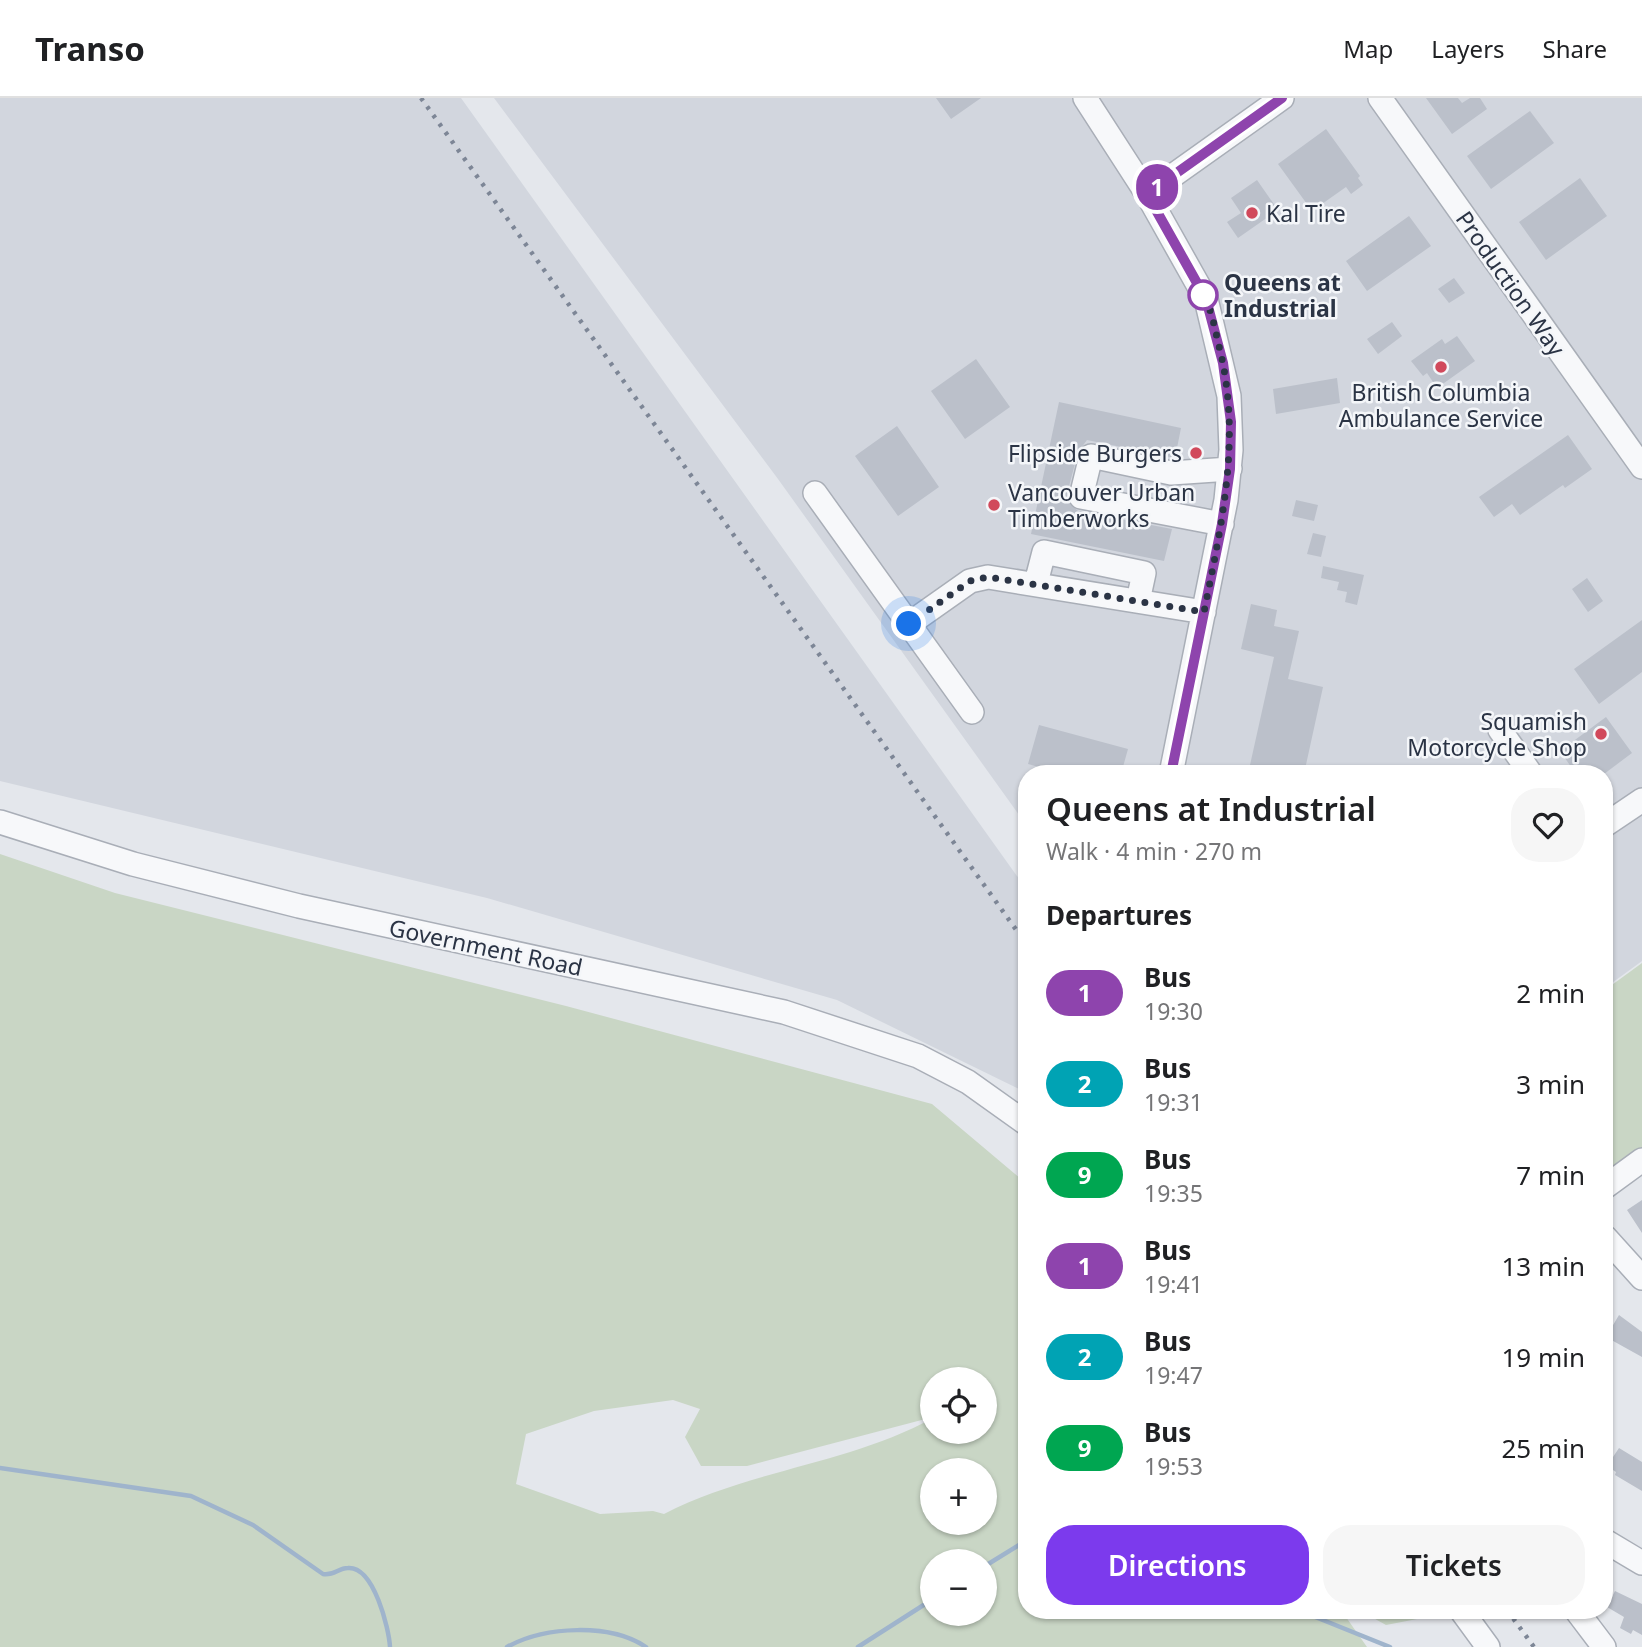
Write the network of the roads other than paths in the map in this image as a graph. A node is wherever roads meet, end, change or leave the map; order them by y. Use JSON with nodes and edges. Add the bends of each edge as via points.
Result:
{"nodes":[{"id":1,"x":1085,"y":98,"type":"edge"},
{"id":2,"x":1282,"y":98,"type":"edge"},
{"id":3,"x":1380,"y":98,"type":"edge"},
{"id":4,"x":1147,"y":194,"type":"junction"},
{"id":5,"x":1642,"y":467,"type":"edge"},
{"id":6,"x":1230,"y":469,"type":"junction"},
{"id":7,"x":815,"y":493,"type":"dead end"},
{"id":8,"x":1222,"y":524,"type":"junction"},
{"id":9,"x":1036,"y":583,"type":"junction"},
{"id":10,"x":1138,"y":601,"type":"junction"},
{"id":11,"x":1204,"y":612,"type":"junction"},
{"id":12,"x":909,"y":624,"type":"junction"},
{"id":13,"x":972,"y":712,"type":"dead end"},
{"id":14,"x":1500,"y":730,"type":"dead end"},
{"id":15,"x":1173,"y":765,"type":"edge"},
{"id":16,"x":1525,"y":765,"type":"edge"},
{"id":17,"x":1642,"y":800,"type":"edge"},
{"id":18,"x":1613,"y":820,"type":"edge"},
{"id":19,"x":0,"y":822,"type":"edge"},
{"id":20,"x":1018,"y":1118,"type":"edge"},
{"id":21,"x":1642,"y":1160,"type":"edge"},
{"id":22,"x":1613,"y":1181,"type":"edge"},
{"id":23,"x":1613,"y":1246,"type":"edge"},
{"id":24,"x":1642,"y":1278,"type":"edge"},
{"id":25,"x":1613,"y":1546,"type":"edge"},
{"id":26,"x":1642,"y":1563,"type":"edge"},
{"id":27,"x":1468,"y":1619,"type":"edge"},
{"id":28,"x":1583,"y":1619,"type":"edge"},
{"id":29,"x":1488,"y":1647,"type":"edge"},
{"id":30,"x":1604,"y":1647,"type":"edge"}],
"edges":[{"from":1,"to":4,"type":"street"},
{"from":2,"to":4,"type":"street"},
{"from":3,"to":5,"type":"street","name":"Production Way"},
{"from":4,"to":6,"type":"street","via":[[1206,299],[1229,396]]},
{"from":6,"to":8,"type":"street"},
{"from":6,"to":8,"type":"street","via":[[1171,473],[1090,456],[1082,497]]},
{"from":7,"to":12,"type":"street"},
{"from":8,"to":11,"type":"street"},
{"from":9,"to":10,"type":"street"},
{"from":9,"to":10,"type":"street","via":[[1044,552],[1077,556],[1144,573]]},
{"from":9,"to":12,"type":"street","via":[[988,577],[970,581]]},
{"from":10,"to":11,"type":"street"},
{"from":11,"to":15,"type":"street"},
{"from":12,"to":13,"type":"street"},
{"from":14,"to":16,"type":"street"},
{"from":17,"to":18,"type":"street"},
{"from":19,"to":20,"type":"street","name":"Government Road","via":[[133,864],[299,906],[784,1012],[918,1056],[968,1082]]},
{"from":21,"to":22,"type":"street"},
{"from":23,"to":24,"type":"street"},
{"from":25,"to":26,"type":"street"},
{"from":27,"to":29,"type":"street"},
{"from":28,"to":30,"type":"street"}]}
